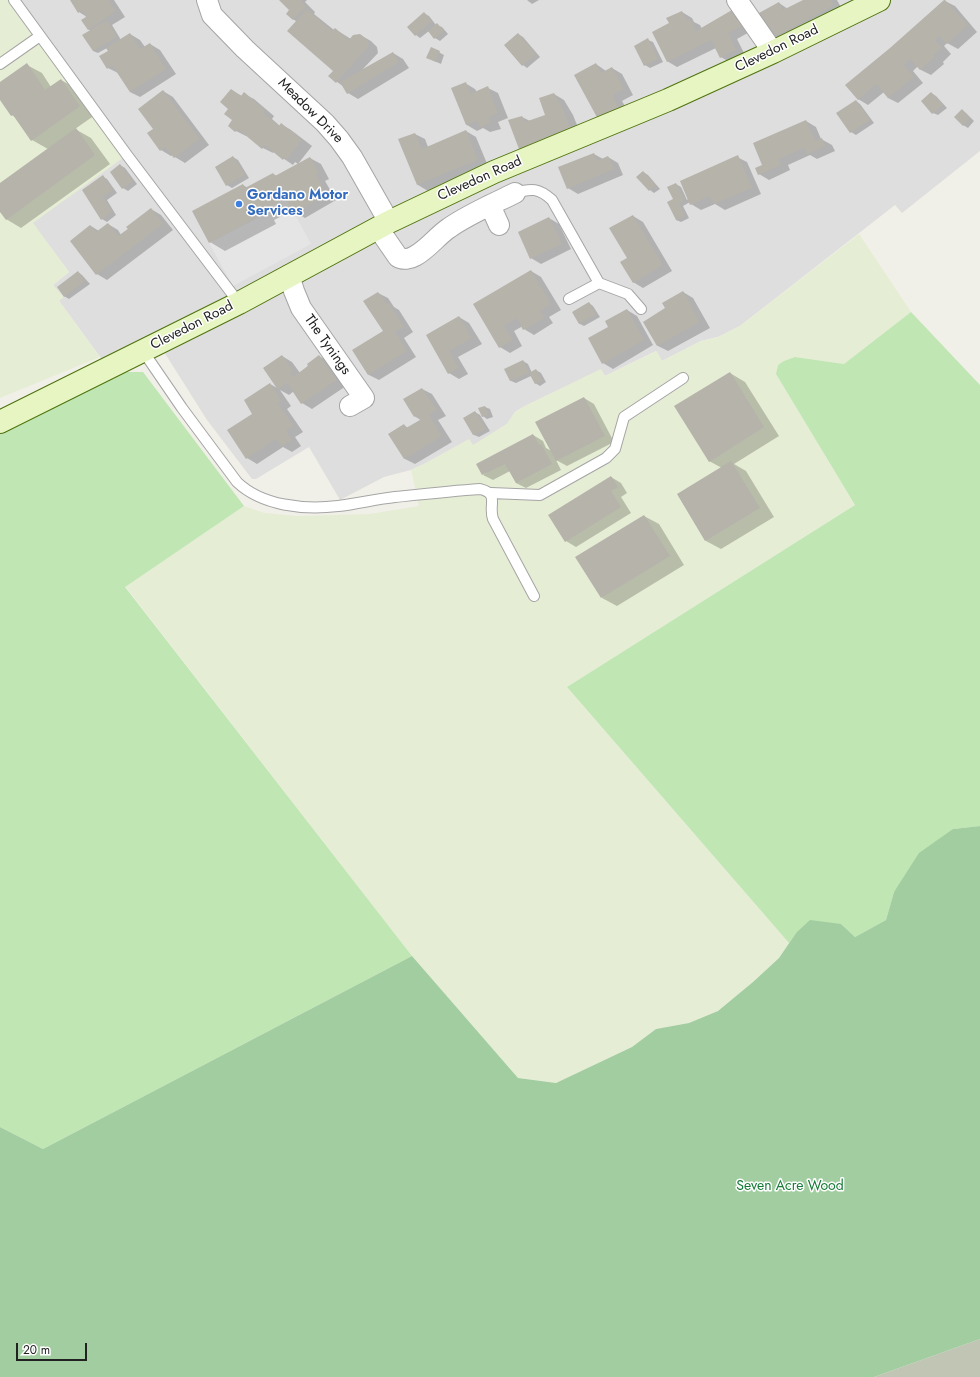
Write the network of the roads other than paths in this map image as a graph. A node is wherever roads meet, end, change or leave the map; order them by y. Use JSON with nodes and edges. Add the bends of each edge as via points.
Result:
{"nodes":[{"id":1,"x":14,"y":0,"type":"edge"},
{"id":2,"x":193,"y":0,"type":"edge"},
{"id":3,"x":737,"y":0,"type":"edge"},
{"id":4,"x":879,"y":0,"type":"edge"},
{"id":5,"x":210,"y":8,"type":"edge"},
{"id":6,"x":40,"y":36,"type":"junction"},
{"id":7,"x":773,"y":52,"type":"junction"},
{"id":8,"x":0,"y":64,"type":"edge"},
{"id":9,"x":515,"y":193,"type":"joint"},
{"id":10,"x":490,"y":205,"type":"junction"},
{"id":11,"x":383,"y":225,"type":"junction"},
{"id":12,"x":499,"y":225,"type":"dead end"},
{"id":13,"x":289,"y":275,"type":"junction"},
{"id":14,"x":599,"y":283,"type":"junction"},
{"id":15,"x":569,"y":299,"type":"dead end"},
{"id":16,"x":239,"y":302,"type":"junction"},
{"id":17,"x":641,"y":309,"type":"dead end"},
{"id":18,"x":143,"y":351,"type":"junction"},
{"id":19,"x":683,"y":378,"type":"dead end"},
{"id":20,"x":350,"y":406,"type":"dead end"},
{"id":21,"x":0,"y":422,"type":"edge"},
{"id":22,"x":491,"y":493,"type":"junction"},
{"id":23,"x":534,"y":596,"type":"dead end"}],
"edges":[{"from":1,"to":6,"type":"lane"},
{"from":2,"to":5,"type":"street","name":"Meadow Drive"},
{"from":3,"to":7,"type":"street"},
{"from":4,"to":7,"type":"main road","name":"Clevedon Road"},
{"from":5,"to":11,"type":"street","name":"Meadow Drive","via":[[245,48],[325,123],[352,157]]},
{"from":6,"to":8,"type":"lane"},
{"from":6,"to":16,"type":"lane"},
{"from":7,"to":11,"type":"main road","name":"Clevedon Road","via":[[668,100],[494,172]]},
{"from":9,"to":10,"type":"street"},
{"from":9,"to":14,"type":"lane","via":[[535,190],[552,200]]},
{"from":10,"to":11,"type":"street","name":"Meadow Drive","via":[[448,228],[416,256],[410,258],[398,257]]},
{"from":10,"to":12,"type":"street"},
{"from":11,"to":13,"type":"main road","name":"Clevedon Road"},
{"from":13,"to":16,"type":"main road","name":"Clevedon Road"},
{"from":13,"to":20,"type":"street","name":"The Tynings","via":[[301,308],[364,398]]},
{"from":14,"to":15,"type":"lane"},
{"from":14,"to":17,"type":"lane","via":[[628,294]]},
{"from":16,"to":18,"type":"main road","name":"Clevedon Road"},
{"from":18,"to":21,"type":"main road","name":"Clevedon Road"},
{"from":18,"to":22,"type":"lane","via":[[237,482],[260,497],[310,507],[337,506],[480,488]]},
{"from":19,"to":22,"type":"lane","via":[[624,417],[615,449],[606,458],[540,495]]},
{"from":22,"to":23,"type":"lane","via":[[493,519]]}]}
